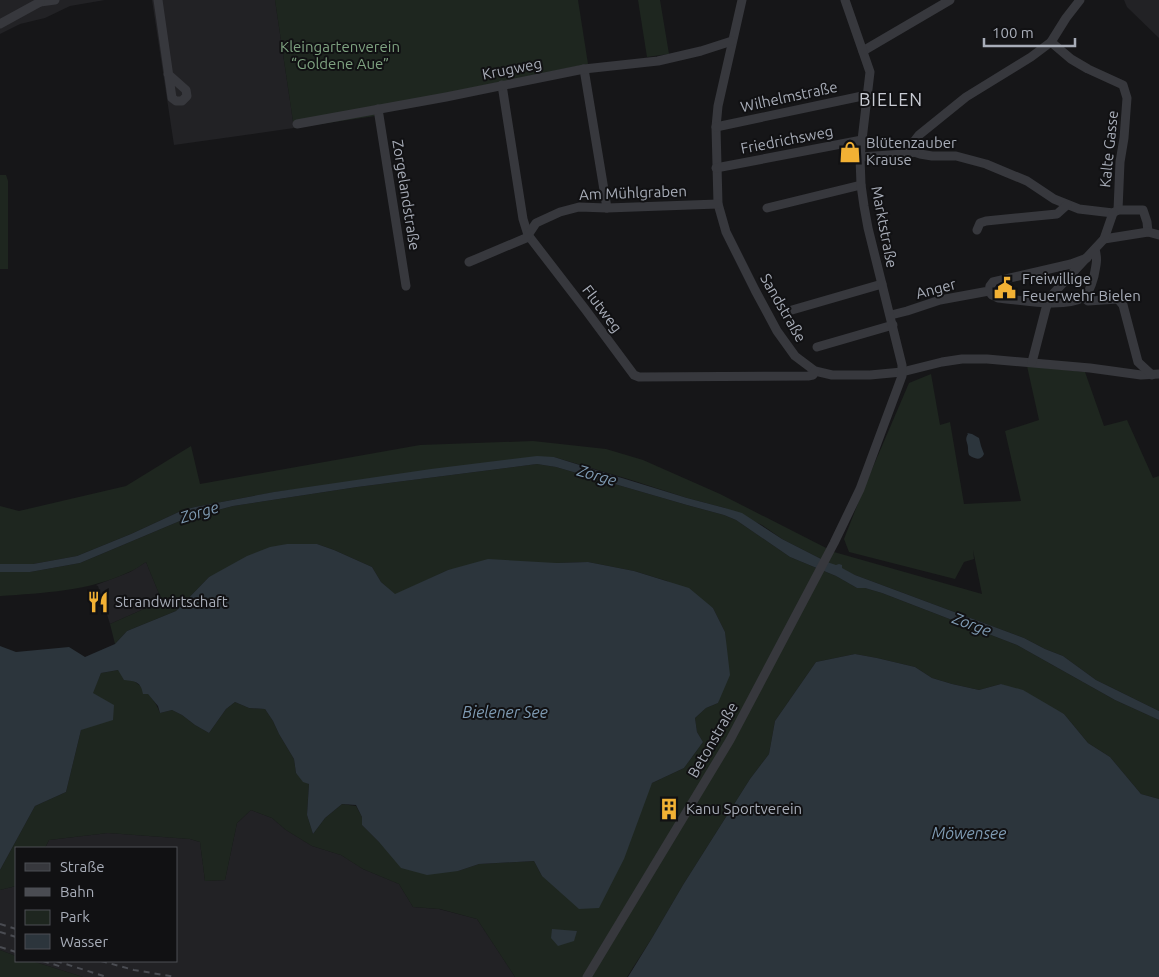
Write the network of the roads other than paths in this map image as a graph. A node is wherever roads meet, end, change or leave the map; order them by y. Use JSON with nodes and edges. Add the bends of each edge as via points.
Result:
{"nodes":[{"id":1,"x":55,"y":0,"type":"edge"},
{"id":2,"x":158,"y":0,"type":"edge"},
{"id":3,"x":742,"y":0,"type":"edge"},
{"id":4,"x":845,"y":0,"type":"edge"},
{"id":5,"x":950,"y":0,"type":"edge"},
{"id":6,"x":1080,"y":0,"type":"edge"},
{"id":7,"x":40,"y":1,"type":"edge"},
{"id":8,"x":0,"y":24,"type":"edge"},
{"id":9,"x":732,"y":42,"type":"junction"},
{"id":10,"x":1051,"y":42,"type":"junction"},
{"id":11,"x":863,"y":51,"type":"junction"},
{"id":12,"x":584,"y":69,"type":"junction"},
{"id":13,"x":168,"y":74,"type":"dead end"},
{"id":14,"x":502,"y":85,"type":"junction"},
{"id":15,"x":867,"y":95,"type":"junction"},
{"id":16,"x":378,"y":109,"type":"junction"},
{"id":17,"x":297,"y":124,"type":"dead end"},
{"id":18,"x":716,"y":127,"type":"junction"},
{"id":19,"x":862,"y":140,"type":"junction"},
{"id":20,"x":914,"y":152,"type":"junction"},
{"id":21,"x":860,"y":157,"type":"junction"},
{"id":22,"x":716,"y":168,"type":"junction"},
{"id":23,"x":861,"y":185,"type":"junction"},
{"id":24,"x":718,"y":204,"type":"junction"},
{"id":25,"x":1067,"y":205,"type":"junction"},
{"id":26,"x":607,"y":208,"type":"junction"},
{"id":27,"x":767,"y":208,"type":"dead end"},
{"id":28,"x":1115,"y":212,"type":"junction"},
{"id":29,"x":977,"y":230,"type":"dead end"},
{"id":30,"x":1148,"y":232,"type":"junction"},
{"id":31,"x":528,"y":235,"type":"junction"},
{"id":32,"x":1159,"y":235,"type":"edge"},
{"id":33,"x":1104,"y":239,"type":"junction"},
{"id":34,"x":1095,"y":249,"type":"junction"},
{"id":35,"x":1087,"y":258,"type":"junction"},
{"id":36,"x":469,"y":262,"type":"dead end"},
{"id":37,"x":882,"y":284,"type":"junction"},
{"id":38,"x":406,"y":286,"type":"dead end"},
{"id":39,"x":989,"y":291,"type":"junction"},
{"id":40,"x":1083,"y":297,"type":"junction"},
{"id":41,"x":1047,"y":304,"type":"junction"},
{"id":42,"x":792,"y":310,"type":"dead end"},
{"id":43,"x":891,"y":315,"type":"junction"},
{"id":44,"x":893,"y":325,"type":"junction"},
{"id":45,"x":817,"y":347,"type":"dead end"},
{"id":46,"x":1032,"y":362,"type":"junction"},
{"id":47,"x":815,"y":371,"type":"junction"},
{"id":48,"x":902,"y":372,"type":"junction"},
{"id":49,"x":1156,"y":375,"type":"edge"},
{"id":50,"x":587,"y":977,"type":"edge"}],
"edges":[{"from":1,"to":7,"type":"street"},
{"from":2,"to":13,"type":"street"},
{"from":3,"to":9,"type":"street","name":"Sandstraße"},
{"from":4,"to":11,"type":"street","name":"Marktstraße"},
{"from":5,"to":11,"type":"street"},
{"from":6,"to":10,"type":"street"},
{"from":7,"to":8,"type":"street"},
{"from":9,"to":12,"type":"street","name":"Krugweg","via":[[658,61]]},
{"from":9,"to":18,"type":"street","name":"Sandstraße"},
{"from":10,"to":20,"type":"street","via":[[966,97],[919,135],[912,144]]},
{"from":10,"to":28,"type":"street","name":"Kalte Gasse","via":[[1071,59],[1123,85],[1127,98]]},
{"from":11,"to":15,"type":"street","name":"Marktstraße","via":[[870,72]]},
{"from":12,"to":14,"type":"street","name":"Krugweg"},
{"from":12,"to":26,"type":"street"},
{"from":14,"to":16,"type":"street","name":"Krugweg"},
{"from":14,"to":31,"type":"street","name":"Flutweg"},
{"from":15,"to":18,"type":"street","name":"Wilhelmstraße"},
{"from":15,"to":19,"type":"street","name":"Marktstraße"},
{"from":16,"to":17,"type":"street","name":"Krugweg"},
{"from":16,"to":38,"type":"street","name":"Zorgelandstraße"},
{"from":18,"to":22,"type":"street","name":"Sandstraße"},
{"from":19,"to":21,"type":"street","name":"Marktstraße"},
{"from":19,"to":22,"type":"street","name":"Friedrichsweg"},
{"from":20,"to":21,"type":"street"},
{"from":20,"to":25,"type":"street","via":[[956,156],[986,164],[1027,181]]},
{"from":21,"to":23,"type":"street","name":"Marktstraße"},
{"from":22,"to":24,"type":"street","name":"Sandstraße"},
{"from":23,"to":27,"type":"street"},
{"from":23,"to":37,"type":"street","name":"Marktstraße"},
{"from":24,"to":26,"type":"street","name":"Am Mühlgraben"},
{"from":24,"to":47,"type":"street","name":"Sandstraße","via":[[726,232],[777,331],[795,356]]},
{"from":25,"to":28,"type":"street"},
{"from":25,"to":29,"type":"street","via":[[1057,214],[986,221],[980,223]]},
{"from":26,"to":31,"type":"street","name":"Am Mühlgraben","via":[[579,207],[560,212],[536,224]]},
{"from":28,"to":30,"type":"street","via":[[1143,210]]},
{"from":28,"to":33,"type":"street","name":"Kalte Gasse"},
{"from":30,"to":32,"type":"street"},
{"from":30,"to":33,"type":"street"},
{"from":31,"to":36,"type":"street","name":"Am Mühlgraben"},
{"from":31,"to":47,"type":"street","name":"Flutweg","via":[[634,375],[808,376]]},
{"from":33,"to":34,"type":"street"},
{"from":34,"to":35,"type":"street"},
{"from":34,"to":40,"type":"street","via":[[1097,260],[1092,283]]},
{"from":35,"to":39,"type":"street","name":"Anger","via":[[993,282]]},
{"from":35,"to":41,"type":"street"},
{"from":37,"to":42,"type":"street"},
{"from":37,"to":43,"type":"street","name":"Marktstraße"},
{"from":39,"to":41,"type":"street","via":[[998,298]]},
{"from":39,"to":43,"type":"street","name":"Anger","via":[[940,300]]},
{"from":40,"to":41,"type":"street"},
{"from":40,"to":49,"type":"street","via":[[1088,301],[1118,299],[1123,305],[1138,362]]},
{"from":41,"to":46,"type":"street"},
{"from":43,"to":44,"type":"street","name":"Marktstraße"},
{"from":44,"to":45,"type":"street"},
{"from":44,"to":48,"type":"street","name":"Marktstraße"},
{"from":46,"to":48,"type":"street","name":"Sandstraße","via":[[962,359]]},
{"from":46,"to":49,"type":"street","name":"Sandstraße"},
{"from":47,"to":48,"type":"street","name":"Sandstraße","via":[[832,375]]},
{"from":48,"to":50,"type":"street","name":"Betonstraße","via":[[860,489],[830,550],[730,740]]}]}
